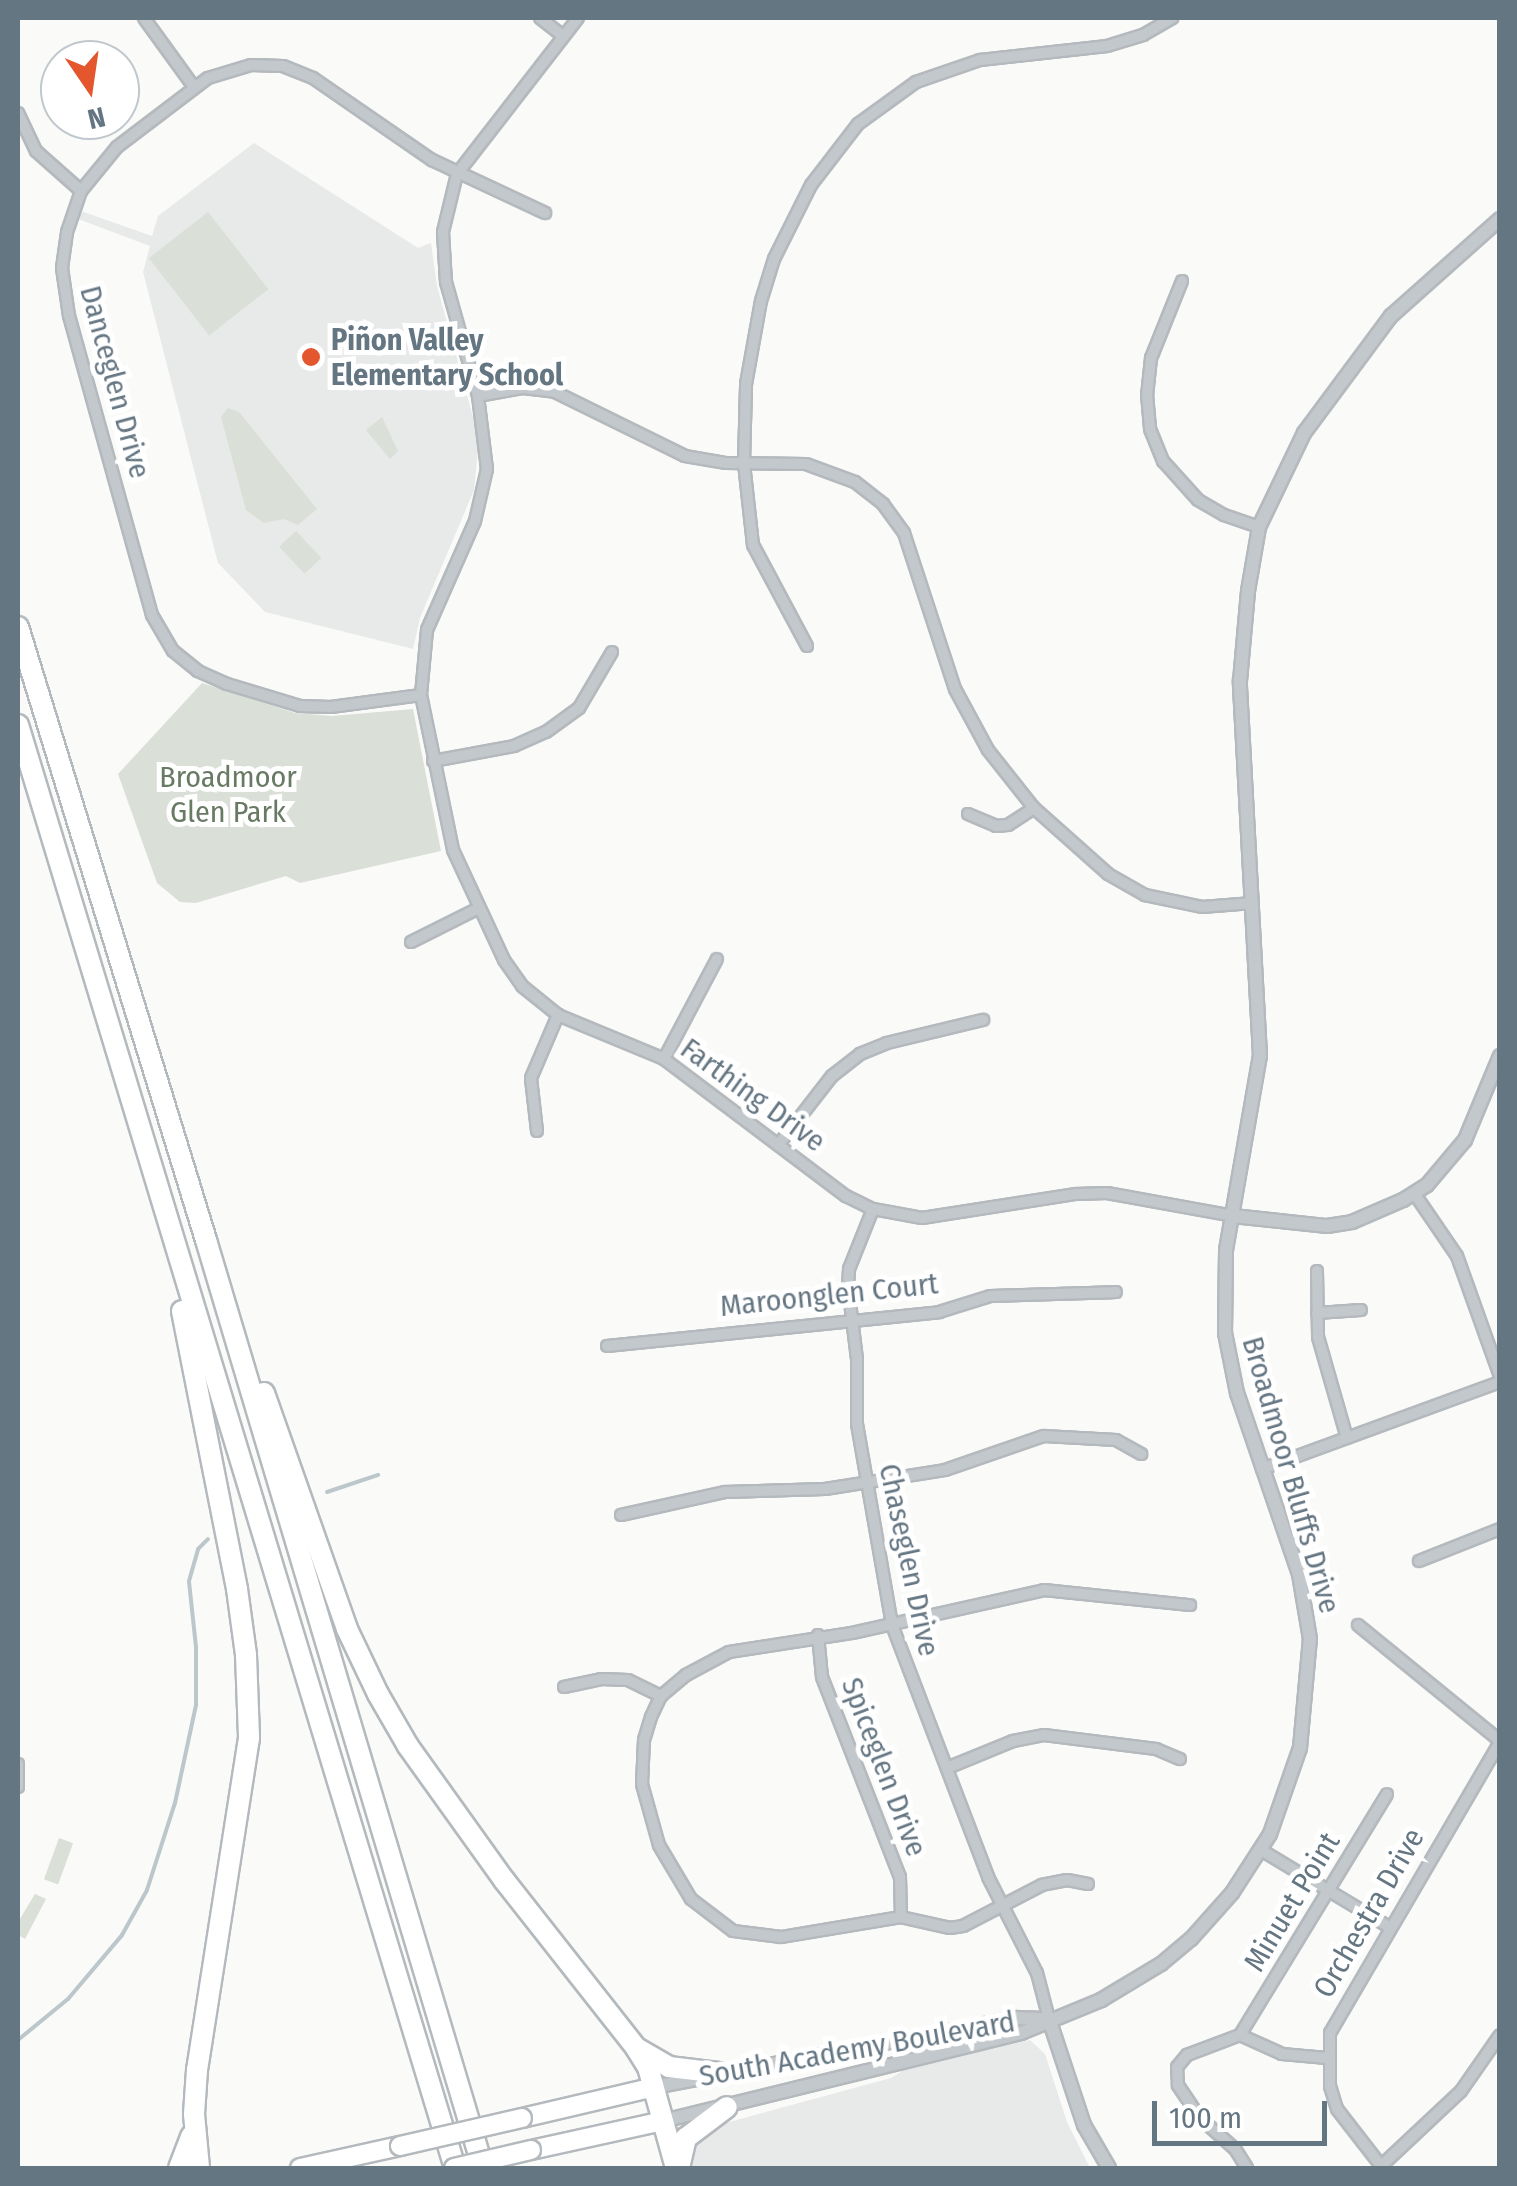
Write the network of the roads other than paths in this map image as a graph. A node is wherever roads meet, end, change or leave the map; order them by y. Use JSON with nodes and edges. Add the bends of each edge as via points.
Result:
{"nodes":[{"id":1,"x":144,"y":18,"type":"edge"},
{"id":2,"x":540,"y":18,"type":"edge"},
{"id":3,"x":578,"y":18,"type":"edge"},
{"id":4,"x":1172,"y":18,"type":"edge"},
{"id":5,"x":563,"y":36,"type":"junction"},
{"id":6,"x":194,"y":87,"type":"junction"},
{"id":7,"x":18,"y":113,"type":"edge"},
{"id":8,"x":457,"y":174,"type":"junction"},
{"id":9,"x":81,"y":192,"type":"junction"},
{"id":10,"x":545,"y":214,"type":"dead end"},
{"id":11,"x":1500,"y":219,"type":"edge"},
{"id":12,"x":1182,"y":281,"type":"dead end"},
{"id":13,"x":478,"y":396,"type":"junction"},
{"id":14,"x":744,"y":463,"type":"junction"},
{"id":15,"x":1259,"y":526,"type":"junction"},
{"id":16,"x":18,"y":627,"type":"edge"},
{"id":17,"x":807,"y":646,"type":"dead end"},
{"id":18,"x":612,"y":652,"type":"dead end"},
{"id":19,"x":421,"y":696,"type":"junction"},
{"id":20,"x":18,"y":725,"type":"edge"},
{"id":21,"x":433,"y":761,"type":"junction"},
{"id":22,"x":1034,"y":808,"type":"junction"},
{"id":23,"x":968,"y":814,"type":"dead end"},
{"id":24,"x":1253,"y":903,"type":"junction"},
{"id":25,"x":477,"y":910,"type":"junction"},
{"id":26,"x":411,"y":942,"type":"dead end"},
{"id":27,"x":717,"y":959,"type":"dead end"},
{"id":28,"x":558,"y":1015,"type":"junction"},
{"id":29,"x":983,"y":1020,"type":"dead end"},
{"id":30,"x":1500,"y":1056,"type":"edge"},
{"id":31,"x":664,"y":1059,"type":"junction"},
{"id":32,"x":537,"y":1131,"type":"dead end"},
{"id":33,"x":779,"y":1144,"type":"junction"},
{"id":34,"x":1414,"y":1193,"type":"junction"},
{"id":35,"x":159,"y":1196,"type":"junction"},
{"id":36,"x":873,"y":1209,"type":"junction"},
{"id":37,"x":1233,"y":1216,"type":"junction"},
{"id":38,"x":206,"y":1240,"type":"junction"},
{"id":39,"x":1317,"y":1271,"type":"dead end"},
{"id":40,"x":1116,"y":1292,"type":"dead end"},
{"id":41,"x":1361,"y":1310,"type":"dead end"},
{"id":42,"x":1317,"y":1313,"type":"junction"},
{"id":43,"x":850,"y":1321,"type":"junction"},
{"id":44,"x":607,"y":1346,"type":"dead end"},
{"id":45,"x":1500,"y":1379,"type":"edge"},
{"id":46,"x":1347,"y":1438,"type":"junction"},
{"id":47,"x":1141,"y":1454,"type":"dead end"},
{"id":48,"x":1262,"y":1469,"type":"junction"},
{"id":49,"x":865,"y":1482,"type":"junction"},
{"id":50,"x":620,"y":1515,"type":"dead end"},
{"id":51,"x":1500,"y":1529,"type":"edge"},
{"id":52,"x":1418,"y":1561,"type":"dead end"},
{"id":53,"x":1190,"y":1605,"type":"dead end"},
{"id":54,"x":892,"y":1625,"type":"junction"},
{"id":55,"x":1358,"y":1626,"type":"dead end"},
{"id":56,"x":818,"y":1635,"type":"junction"},
{"id":57,"x":564,"y":1687,"type":"dead end"},
{"id":58,"x":662,"y":1696,"type":"junction"},
{"id":59,"x":1500,"y":1742,"type":"edge"},
{"id":60,"x":1180,"y":1759,"type":"dead end"},
{"id":61,"x":18,"y":1764,"type":"edge"},
{"id":62,"x":947,"y":1768,"type":"junction"},
{"id":63,"x":18,"y":1787,"type":"edge"},
{"id":64,"x":1386,"y":1794,"type":"dead end"},
{"id":65,"x":1261,"y":1850,"type":"junction"},
{"id":66,"x":1088,"y":1884,"type":"dead end"},
{"id":67,"x":1328,"y":1890,"type":"junction"},
{"id":68,"x":1003,"y":1905,"type":"junction"},
{"id":69,"x":901,"y":1917,"type":"junction"},
{"id":70,"x":1390,"y":1927,"type":"junction"},
{"id":71,"x":1049,"y":2019,"type":"junction"},
{"id":72,"x":1240,"y":2035,"type":"junction"},
{"id":73,"x":1500,"y":2035,"type":"edge"},
{"id":74,"x":636,"y":2048,"type":"junction"},
{"id":75,"x":1328,"y":2058,"type":"junction"},
{"id":76,"x":718,"y":2073,"type":"junction"},
{"id":77,"x":654,"y":2086,"type":"junction"},
{"id":78,"x":726,"y":2107,"type":"junction"},
{"id":79,"x":194,"y":2114,"type":"junction"},
{"id":80,"x":663,"y":2121,"type":"junction"},
{"id":81,"x":180,"y":2168,"type":"edge"},
{"id":82,"x":199,"y":2168,"type":"edge"},
{"id":83,"x":300,"y":2168,"type":"edge"},
{"id":84,"x":454,"y":2168,"type":"edge"},
{"id":85,"x":483,"y":2168,"type":"edge"},
{"id":86,"x":677,"y":2168,"type":"edge"},
{"id":87,"x":1109,"y":2168,"type":"edge"},
{"id":88,"x":1247,"y":2168,"type":"edge"},
{"id":89,"x":1380,"y":2168,"type":"edge"}],
"edges":[{"from":1,"to":6,"type":"street"},
{"from":2,"to":5,"type":"street"},
{"from":3,"to":5,"type":"street","name":"Farthing Drive"},
{"from":4,"to":14,"type":"street","via":[[1107,46],[957,66],[894,95],[858,124],[811,185],[774,259],[749,359]]},
{"from":5,"to":8,"type":"street","name":"Farthing Drive"},
{"from":6,"to":8,"type":"street","name":"Danceglen Drive","via":[[237,67],[297,71]]},
{"from":6,"to":9,"type":"street","name":"Danceglen Drive","via":[[117,147]]},
{"from":7,"to":9,"type":"street","via":[[36,151]]},
{"from":8,"to":10,"type":"street","name":"Danceglen Drive"},
{"from":8,"to":13,"type":"street","name":"Farthing Drive","via":[[446,213],[444,263]]},
{"from":9,"to":19,"type":"street","name":"Danceglen Drive","via":[[63,251],[65,300],[164,639],[198,671],[278,702],[332,708]]},
{"from":11,"to":15,"type":"street","name":"Broadmoor Bluffs Drive","via":[[1409,298],[1364,348],[1288,459]]},
{"from":12,"to":15,"type":"street","via":[[1151,358],[1150,429],[1163,461],[1198,500]]},
{"from":13,"to":14,"type":"street","via":[[523,388],[556,392],[669,450]]},
{"from":13,"to":19,"type":"street","name":"Farthing Drive","via":[[488,454],[485,487],[427,630]]},
{"from":14,"to":17,"type":"street","via":[[753,545]]},
{"from":14,"to":22,"type":"street","via":[[822,468],[883,504],[912,550],[965,710]]},
{"from":15,"to":24,"type":"street","name":"Broadmoor Bluffs Drive","via":[[1240,681]]},
{"from":16,"to":38,"type":"highway"},
{"from":18,"to":21,"type":"street","via":[[579,708],[546,732],[514,746]]},
{"from":19,"to":21,"type":"street","name":"Farthing Drive"},
{"from":20,"to":35,"type":"highway"},
{"from":21,"to":25,"type":"street","name":"Farthing Drive","via":[[449,835]]},
{"from":22,"to":23,"type":"street","via":[[1008,825]]},
{"from":22,"to":24,"type":"street","via":[[1108,874],[1145,896],[1202,907]]},
{"from":24,"to":37,"type":"street","name":"Broadmoor Bluffs Drive","via":[[1260,1056]]},
{"from":25,"to":26,"type":"street"},
{"from":25,"to":28,"type":"street","name":"Farthing Drive","via":[[512,974]]},
{"from":27,"to":31,"type":"street"},
{"from":28,"to":31,"type":"street","name":"Farthing Drive"},
{"from":28,"to":32,"type":"street","via":[[532,1078]]},
{"from":29,"to":33,"type":"street","via":[[860,1054],[832,1076]]},
{"from":30,"to":34,"type":"street","name":"Farthing Drive","via":[[1466,1140]]},
{"from":31,"to":33,"type":"street","name":"Farthing Drive"},
{"from":33,"to":36,"type":"street","name":"Farthing Drive"},
{"from":34,"to":37,"type":"street","name":"Farthing Drive","via":[[1377,1213],[1327,1226]]},
{"from":34,"to":45,"type":"street","via":[[1457,1256]]},
{"from":35,"to":79,"type":"highway","via":[[246,1655],[248,1738]]},
{"from":35,"to":84,"type":"highway"},
{"from":36,"to":37,"type":"street","name":"Farthing Drive","via":[[922,1218],[1107,1193]]},
{"from":36,"to":43,"type":"street","name":"Chaseglen Drive","via":[[849,1268]]},
{"from":37,"to":48,"type":"street","name":"Broadmoor Bluffs Drive","via":[[1224,1332]]},
{"from":38,"to":74,"type":"highway","via":[[346,1629],[378,1694],[504,1880]]},
{"from":38,"to":85,"type":"highway"},
{"from":39,"to":42,"type":"street"},
{"from":40,"to":43,"type":"street","name":"Maroonglen Court","via":[[990,1296],[939,1312]]},
{"from":41,"to":42,"type":"street"},
{"from":42,"to":46,"type":"street"},
{"from":43,"to":44,"type":"street","name":"Maroonglen Court"},
{"from":43,"to":49,"type":"street","name":"Chaseglen Drive"},
{"from":45,"to":46,"type":"street"},
{"from":46,"to":48,"type":"street"},
{"from":47,"to":49,"type":"street","via":[[1116,1440],[1044,1436],[945,1470]]},
{"from":48,"to":65,"type":"street","name":"Broadmoor Bluffs Drive","via":[[1299,1574],[1310,1655],[1300,1748]]},
{"from":49,"to":50,"type":"street","via":[[724,1492]]},
{"from":49,"to":54,"type":"street","name":"Chaseglen Drive"},
{"from":51,"to":52,"type":"street"},
{"from":53,"to":54,"type":"street","via":[[1044,1590]]},
{"from":54,"to":56,"type":"street"},
{"from":54,"to":62,"type":"street","name":"Chaseglen Drive"},
{"from":55,"to":59,"type":"street"},
{"from":56,"to":58,"type":"street","via":[[709,1660]]},
{"from":56,"to":69,"type":"street","name":"Spiceglen Drive","via":[[822,1676],[900,1877]]},
{"from":57,"to":58,"type":"street","via":[[628,1680]]},
{"from":58,"to":69,"type":"street","via":[[644,1740],[642,1784],[659,1846],[691,1899],[733,1931],[759,1937]]},
{"from":59,"to":70,"type":"street","name":"Orchestra Drive"},
{"from":60,"to":62,"type":"street","via":[[1156,1749],[1044,1735]]},
{"from":61,"to":63,"type":"street"},
{"from":62,"to":68,"type":"street","name":"Chaseglen Drive"},
{"from":64,"to":67,"type":"street","name":"Minuet Point"},
{"from":65,"to":67,"type":"street"},
{"from":65,"to":71,"type":"street","name":"Broadmoor Bluffs Drive","via":[[1212,1917],[1161,1964],[1101,2000]]},
{"from":66,"to":68,"type":"street","via":[[1055,1882]]},
{"from":67,"to":70,"type":"street"},
{"from":67,"to":72,"type":"street","name":"Minuet Point"},
{"from":68,"to":69,"type":"street","via":[[950,1928]]},
{"from":68,"to":71,"type":"street","name":"Chaseglen Drive","via":[[1036,1973]]},
{"from":70,"to":75,"type":"street","name":"Orchestra Drive","via":[[1339,2012]]},
{"from":71,"to":76,"type":"street","name":"South Academy Boulevard","via":[[1017,2018]]},
{"from":71,"to":78,"type":"street","name":"South Academy Boulevard","via":[[1021,2032]]},
{"from":71,"to":87,"type":"street","via":[[1084,2125]]},
{"from":72,"to":75,"type":"street","via":[[1282,2054]]},
{"from":72,"to":88,"type":"street","via":[[1188,2055],[1177,2067],[1178,2085],[1200,2118]]},
{"from":73,"to":89,"type":"street","via":[[1461,2091]]},
{"from":74,"to":76,"type":"highway","via":[[669,2068]]},
{"from":74,"to":77,"type":"highway"},
{"from":75,"to":89,"type":"street","name":"Orchestra Drive","via":[[1337,2109]]},
{"from":76,"to":77,"type":"street","name":"South Academy Boulevard"},
{"from":77,"to":80,"type":"highway"},
{"from":77,"to":83,"type":"highway","name":"South Academy Boulevard","bridge":true},
{"from":78,"to":80,"type":"street","name":"South Academy Boulevard"},
{"from":78,"to":86,"type":"highway","via":[[686,2138]]},
{"from":79,"to":81,"type":"highway"},
{"from":79,"to":82,"type":"highway"},
{"from":80,"to":84,"type":"highway","name":"South Academy Boulevard","bridge":true},
{"from":80,"to":86,"type":"highway"}]}
